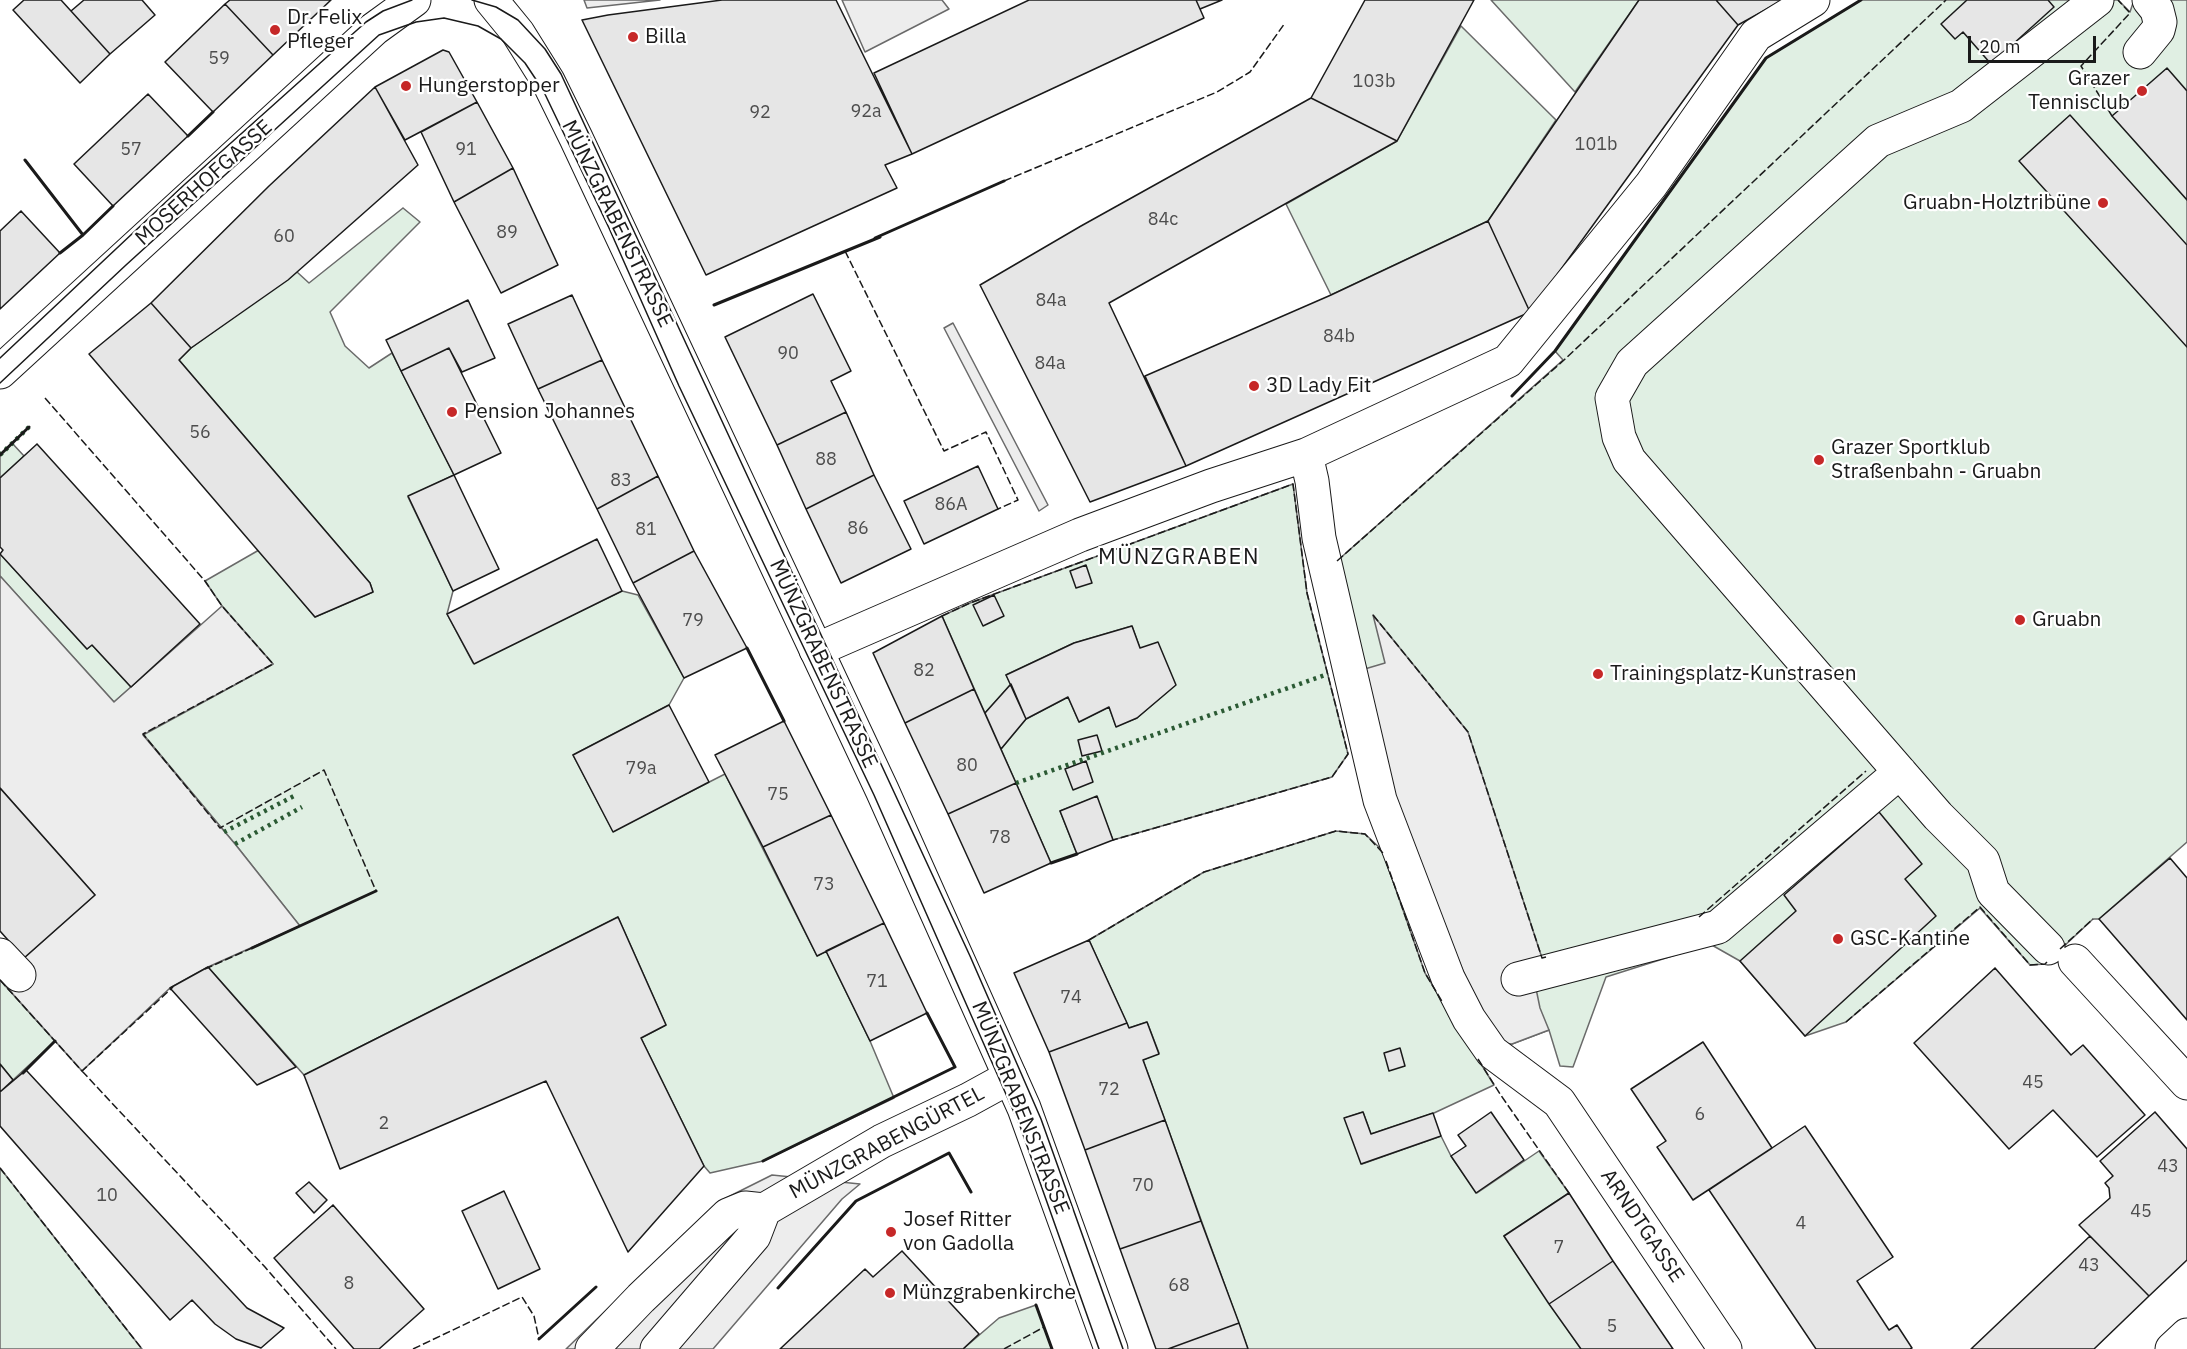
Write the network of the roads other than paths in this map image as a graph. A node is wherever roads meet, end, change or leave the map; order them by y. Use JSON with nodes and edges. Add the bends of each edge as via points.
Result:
{"nodes":[{"id":1,"x":414,"y":0,"type":"edge"},
{"id":2,"x":491,"y":0,"type":"edge"},
{"id":3,"x":1813,"y":0,"type":"edge"},
{"id":4,"x":2097,"y":0,"type":"edge"},
{"id":5,"x":2149,"y":0,"type":"edge"},
{"id":6,"x":2140,"y":52,"type":"dead end"},
{"id":7,"x":0,"y":372,"type":"edge"},
{"id":8,"x":1306,"y":455,"type":"junction"},
{"id":9,"x":816,"y":650,"type":"junction"},
{"id":10,"x":1900,"y":772,"type":"junction"},
{"id":11,"x":1518,"y":979,"type":"dead end"},
{"id":12,"x":1010,"y":1077,"type":"junction"},
{"id":13,"x":2187,"y":1083,"type":"edge"},
{"id":14,"x":764,"y":1210,"type":"junction"},
{"id":15,"x":2187,"y":1335,"type":"edge"},
{"id":16,"x":592,"y":1349,"type":"edge"},
{"id":17,"x":657,"y":1349,"type":"edge"},
{"id":18,"x":1111,"y":1349,"type":"edge"},
{"id":19,"x":1725,"y":1349,"type":"edge"},
{"id":20,"x":2172,"y":1349,"type":"edge"}],
"edges":[{"from":1,"to":7,"type":"street","name":"MOSERHOFGASSE","via":[[374,29]]},
{"from":2,"to":9,"type":"street","name":"MÜNZGRABENSTRASSE","via":[[518,33],[548,81]]},
{"from":3,"to":8,"type":"street","via":[[1756,35],[1651,184],[1508,361]]},
{"from":4,"to":10,"type":"street","via":[[1961,106],[1878,141],[1632,363],[1612,398],[1619,437],[1629,460]]},
{"from":5,"to":6,"type":"street","via":[[2160,22]]},
{"from":8,"to":9,"type":"street","via":[[1080,535]]},
{"from":8,"to":19,"type":"street","name":"ARNDTGASSE","via":[[1319,538],[1380,800],[1448,978],[1492,1052],[1559,1102]]},
{"from":9,"to":12,"type":"street","name":"MÜNZGRABENSTRASSE"},
{"from":10,"to":11,"type":"street","via":[[1718,927]]},
{"from":10,"to":13,"type":"street","via":[[1983,861],[1993,892],[2062,955]]},
{"from":12,"to":14,"type":"street","name":"MÜNZGRABENGÜRTEL","via":[[882,1141]]},
{"from":12,"to":18,"type":"street","name":"MÜNZGRABENSTRASSE","via":[[1034,1133]]},
{"from":14,"to":16,"type":"street","name":"MÜNZGRABENGÜRTEL","via":[[745,1208],[728,1215]]},
{"from":14,"to":17,"type":"street","name":"MÜNZGRABENGÜRTEL","via":[[754,1236]]},
{"from":15,"to":20,"type":"street"}]}
